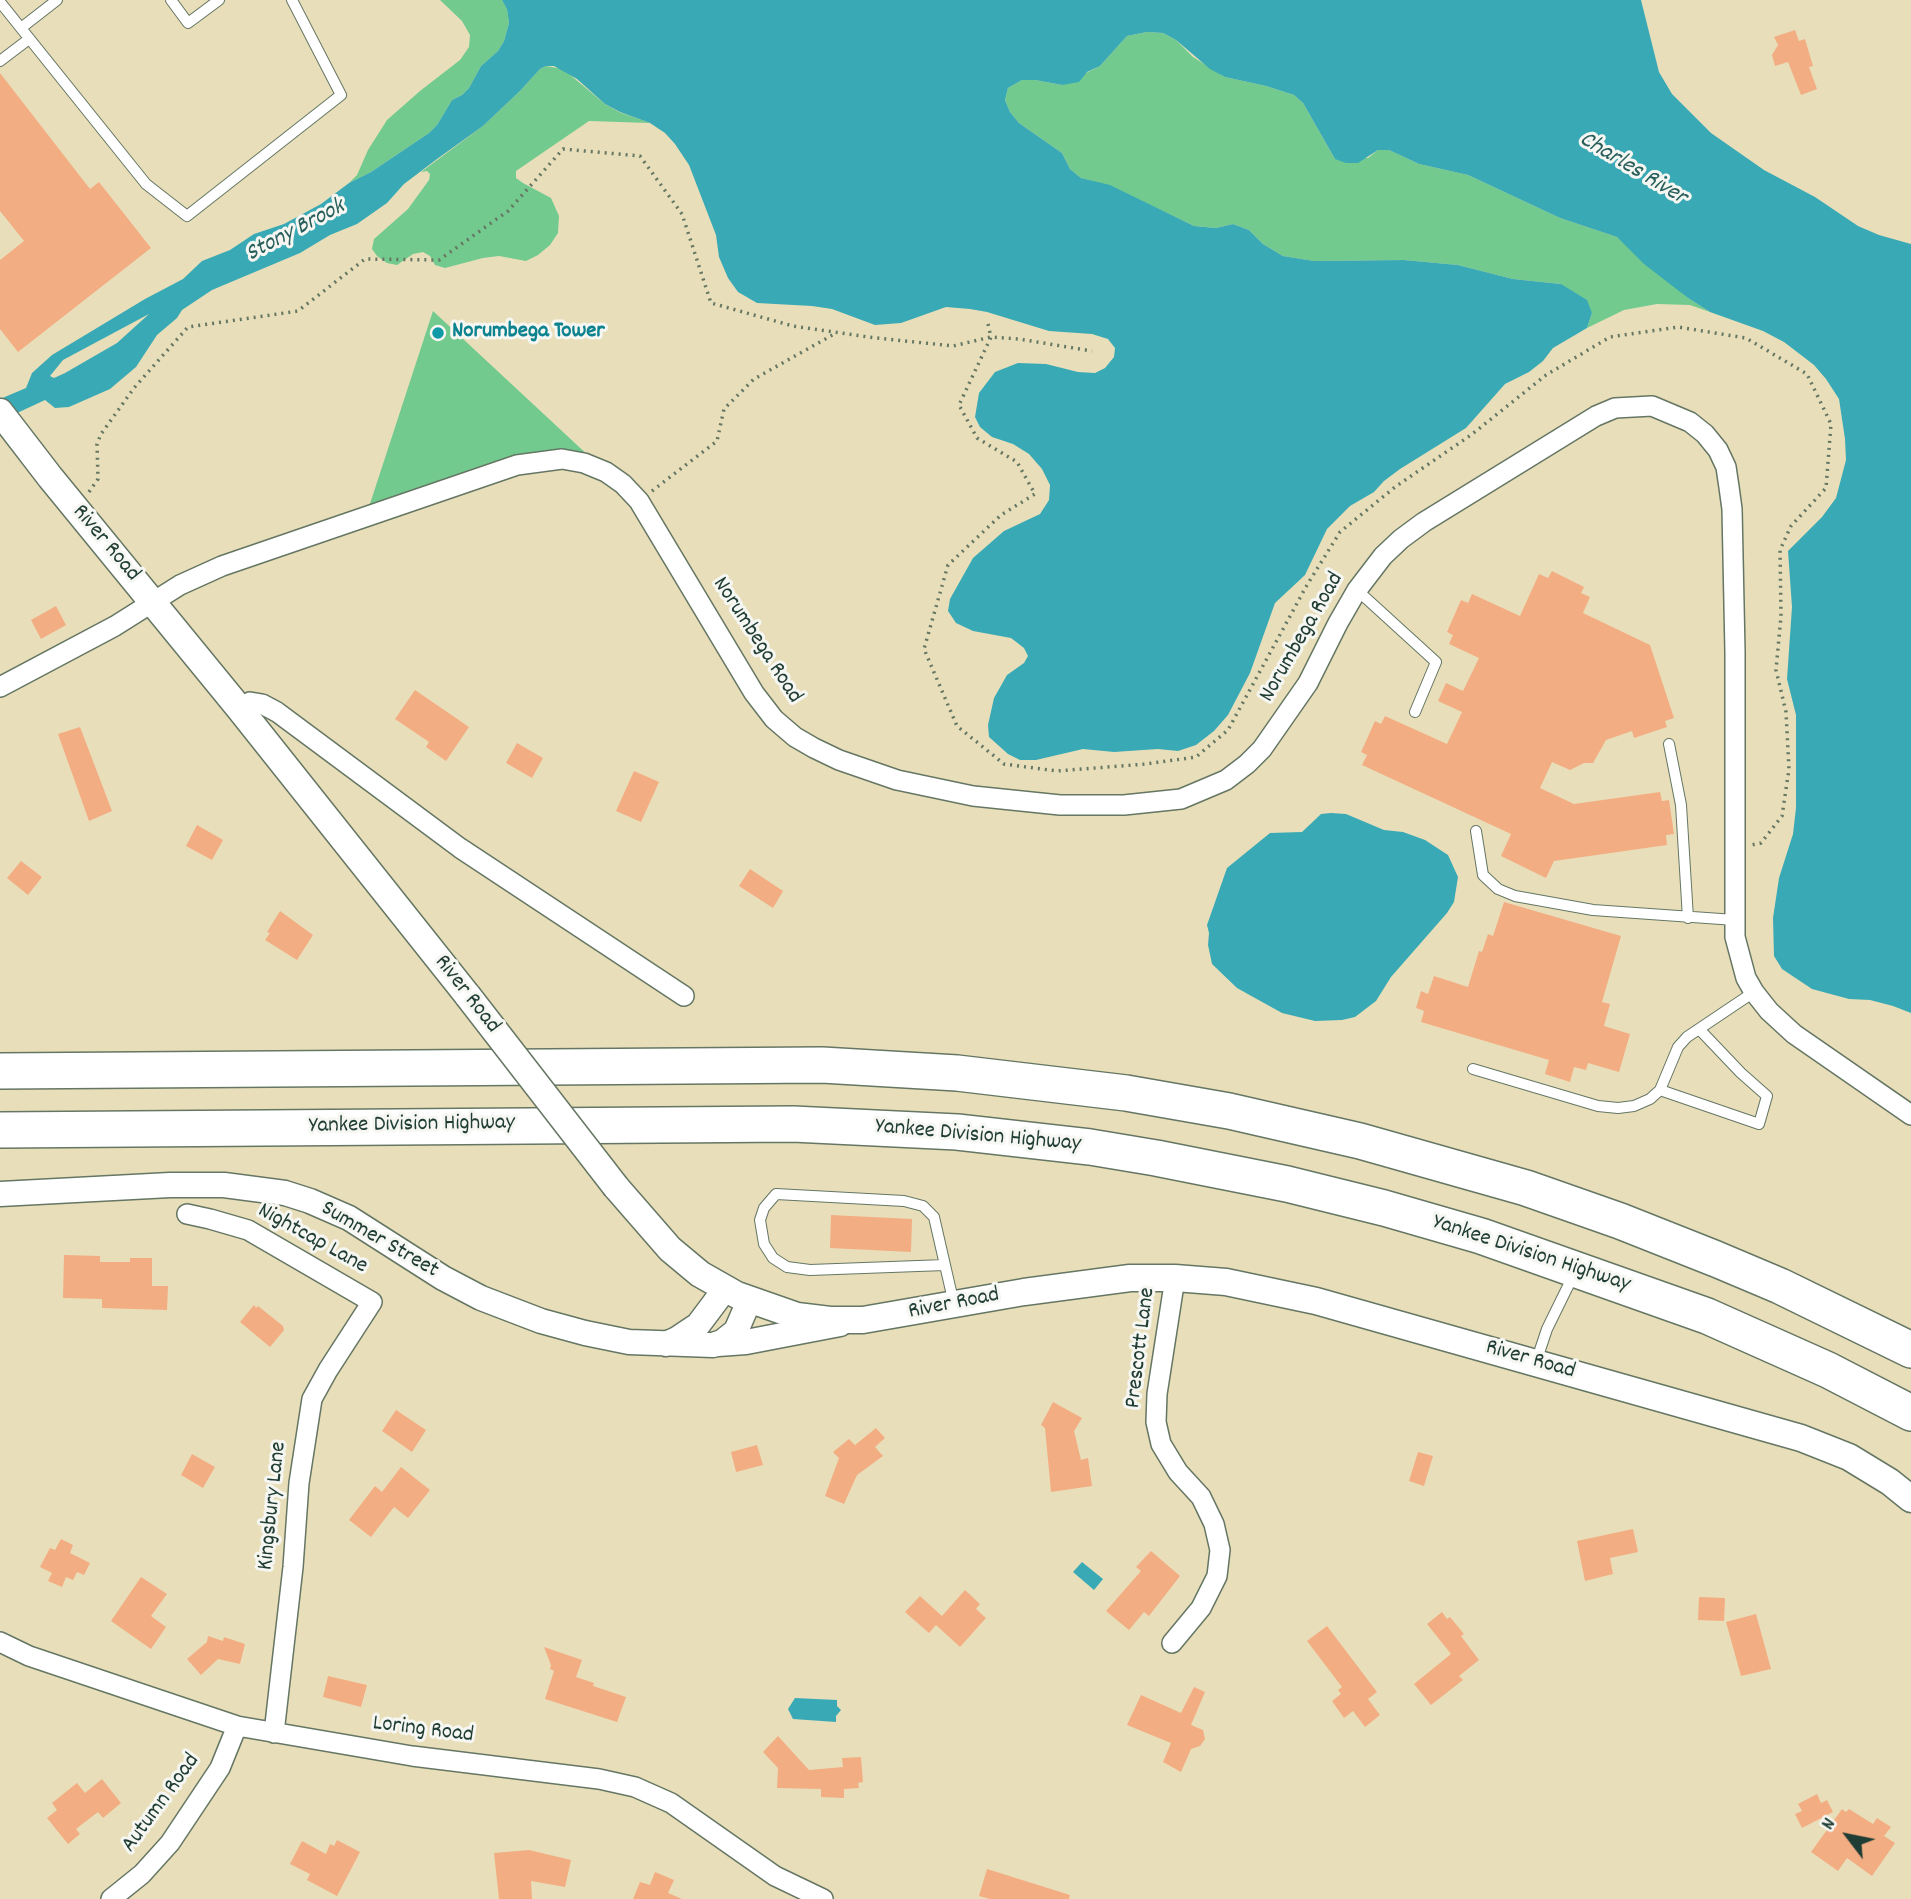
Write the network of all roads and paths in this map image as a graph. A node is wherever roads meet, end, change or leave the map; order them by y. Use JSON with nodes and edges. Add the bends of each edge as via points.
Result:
{"nodes":[{"id":1,"x":57,"y":0,"type":"edge"},
{"id":2,"x":171,"y":0,"type":"edge"},
{"id":3,"x":219,"y":0,"type":"edge"},
{"id":4,"x":292,"y":0,"type":"edge"},
{"id":5,"x":3,"y":3,"type":"edge"},
{"id":6,"x":21,"y":28,"type":"junction"},
{"id":7,"x":29,"y":39,"type":"junction"},
{"id":8,"x":0,"y":61,"type":"edge"},
{"id":9,"x":837,"y":333,"type":"junction"},
{"id":10,"x":1093,"y":351,"type":"dead end"},
{"id":11,"x":0,"y":412,"type":"edge"},
{"id":12,"x":85,"y":496,"type":"dead end"},
{"id":13,"x":639,"y":501,"type":"junction"},
{"id":14,"x":1357,"y":590,"type":"junction"},
{"id":15,"x":152,"y":602,"type":"junction"},
{"id":16,"x":0,"y":687,"type":"edge"},
{"id":17,"x":239,"y":708,"type":"junction"},
{"id":18,"x":1415,"y":712,"type":"dead end"},
{"id":19,"x":1670,"y":744,"type":"dead end"},
{"id":20,"x":1476,"y":831,"type":"dead end"},
{"id":21,"x":1688,"y":918,"type":"junction"},
{"id":22,"x":1735,"y":920,"type":"junction"},
{"id":23,"x":1754,"y":992,"type":"junction"},
{"id":24,"x":684,"y":996,"type":"dead end"},
{"id":25,"x":1700,"y":1030,"type":"junction"},
{"id":26,"x":1474,"y":1069,"type":"dead end"},
{"id":27,"x":0,"y":1071,"type":"edge"},
{"id":28,"x":1660,"y":1090,"type":"junction"},
{"id":29,"x":1911,"y":1115,"type":"edge"},
{"id":30,"x":0,"y":1130,"type":"edge"},
{"id":31,"x":0,"y":1194,"type":"edge"},
{"id":32,"x":187,"y":1214,"type":"dead end"},
{"id":33,"x":945,"y":1265,"type":"junction"},
{"id":34,"x":1577,"y":1269,"type":"junction"},
{"id":35,"x":1175,"y":1278,"type":"junction"},
{"id":36,"x":725,"y":1289,"type":"junction"},
{"id":37,"x":1660,"y":1298,"type":"junction"},
{"id":38,"x":749,"y":1301,"type":"junction"},
{"id":39,"x":372,"y":1302,"type":"joint"},
{"id":40,"x":954,"y":1305,"type":"junction"},
{"id":41,"x":863,"y":1320,"type":"junction"},
{"id":42,"x":665,"y":1344,"type":"junction"},
{"id":43,"x":713,"y":1345,"type":"junction"},
{"id":44,"x":1911,"y":1350,"type":"edge"},
{"id":45,"x":1536,"y":1362,"type":"junction"},
{"id":46,"x":1911,"y":1413,"type":"edge"},
{"id":47,"x":1911,"y":1435,"type":"edge"},
{"id":48,"x":1911,"y":1499,"type":"edge"},
{"id":49,"x":0,"y":1642,"type":"edge"},
{"id":50,"x":1172,"y":1643,"type":"dead end"},
{"id":51,"x":237,"y":1726,"type":"junction"},
{"id":52,"x":274,"y":1732,"type":"junction"},
{"id":53,"x":111,"y":1899,"type":"edge"},
{"id":54,"x":823,"y":1899,"type":"edge"}],
"edges":[{"from":1,"to":6,"type":"lane"},
{"from":2,"to":3,"type":"lane","via":[[188,23]]},
{"from":4,"to":7,"type":"lane","via":[[341,95],[187,216],[146,184]]},
{"from":5,"to":6,"type":"lane"},
{"from":6,"to":7,"type":"lane"},
{"from":7,"to":8,"type":"lane"},
{"from":9,"to":10,"type":"path","via":[[953,346],[990,337]]},
{"from":9,"to":12,"type":"path","via":[[711,303],[682,214],[640,156],[563,149],[508,211],[439,260],[365,258],[298,310],[188,327],[101,434],[98,479]]},
{"from":9,"to":13,"type":"path","via":[[754,379],[724,409],[717,441]]},
{"from":11,"to":15,"type":"main road","name":"River Road"},
{"from":13,"to":14,"type":"street","name":"Norumbega Road","via":[[754,693],[795,737],[839,760],[897,780],[1015,802],[1157,803],[1181,799],[1226,780],[1262,749],[1294,707]]},
{"from":13,"to":15,"type":"street","name":"Norumbega Road","via":[[606,472],[584,463],[562,459],[517,465],[247,557]]},
{"from":14,"to":18,"type":"lane","via":[[1436,662]]},
{"from":14,"to":22,"type":"street","name":"Norumbega Road","via":[[1383,556],[1424,522],[1596,416],[1615,408],[1652,407],[1690,422],[1705,434],[1726,467],[1732,509]]},
{"from":15,"to":16,"type":"street","name":"Norumbega Road"},
{"from":15,"to":17,"type":"main road","name":"River Road"},
{"from":17,"to":24,"type":"street","via":[[256,702],[277,712],[453,844]]},
{"from":17,"to":36,"type":"main road","name":"River Road","bridge":true,"via":[[616,1187],[670,1249]]},
{"from":19,"to":21,"type":"lane","via":[[1681,805]]},
{"from":20,"to":21,"type":"lane","via":[[1483,875],[1516,896],[1593,910]]},
{"from":21,"to":22,"type":"lane"},
{"from":22,"to":23,"type":"street","name":"Norumbega Road","via":[[1746,978]]},
{"from":23,"to":25,"type":"lane"},
{"from":23,"to":29,"type":"street","name":"Norumbega Road","via":[[1794,1034]]},
{"from":25,"to":28,"type":"lane","via":[[1678,1047]]},
{"from":25,"to":28,"type":"lane","via":[[1767,1096],[1759,1124]]},
{"from":26,"to":28,"type":"lane","via":[[1598,1107],[1634,1106]]},
{"from":27,"to":44,"type":"highway","via":[[799,1064],[957,1073],[1103,1090],[1306,1128],[1527,1188],[1696,1250]]},
{"from":30,"to":34,"type":"highway","name":"Yankee Division Highway","via":[[758,1123],[957,1132],[1123,1152],[1276,1181],[1448,1226]]},
{"from":31,"to":42,"type":"street","name":"Summer Street","via":[[211,1185],[285,1193],[349,1218],[443,1279],[501,1306],[585,1333]]},
{"from":32,"to":39,"type":"street","name":"Nightcap Lane","via":[[248,1230]]},
{"from":33,"to":33,"type":"lane","via":[[934,1217],[923,1206],[904,1201],[776,1194],[760,1220],[764,1244],[773,1258],[788,1267]]},
{"from":33,"to":40,"type":"lane"},
{"from":34,"to":37,"type":"highway","name":"Yankee Division Highway"},
{"from":34,"to":45,"type":"lane","via":[[1546,1329]]},
{"from":35,"to":40,"type":"main road","name":"River Road","via":[[1103,1281]]},
{"from":35,"to":45,"type":"main road","name":"River Road","via":[[1290,1294]]},
{"from":35,"to":50,"type":"street","name":"Prescott Lane","via":[[1156,1422],[1161,1444],[1201,1497],[1220,1550],[1217,1576],[1201,1608]]},
{"from":36,"to":38,"type":"main road","name":"River Road"},
{"from":36,"to":42,"type":"street","via":[[698,1325]]},
{"from":37,"to":46,"type":"highway","name":"Yankee Division Highway","via":[[1766,1341]]},
{"from":37,"to":47,"type":"highway","via":[[1743,1352]]},
{"from":38,"to":41,"type":"main road","name":"River Road","via":[[813,1319]]},
{"from":38,"to":43,"type":"street","via":[[736,1331]]},
{"from":39,"to":52,"type":"street","name":"Kingsbury Lane","via":[[312,1399],[299,1482]]},
{"from":40,"to":41,"type":"main road","name":"River Road"},
{"from":41,"to":43,"type":"street","name":"Summer Street"},
{"from":42,"to":43,"type":"street","name":"Summer Street"},
{"from":45,"to":48,"type":"main road","name":"River Road","via":[[1825,1446],[1862,1464]]},
{"from":49,"to":51,"type":"street","name":"Loring Road","via":[[29,1656]]},
{"from":51,"to":52,"type":"street","name":"Loring Road"},
{"from":51,"to":53,"type":"street","name":"Autumn Road","via":[[220,1768],[170,1843]]},
{"from":52,"to":54,"type":"street","name":"Loring Road","via":[[635,1787],[671,1803],[775,1877]]}]}
